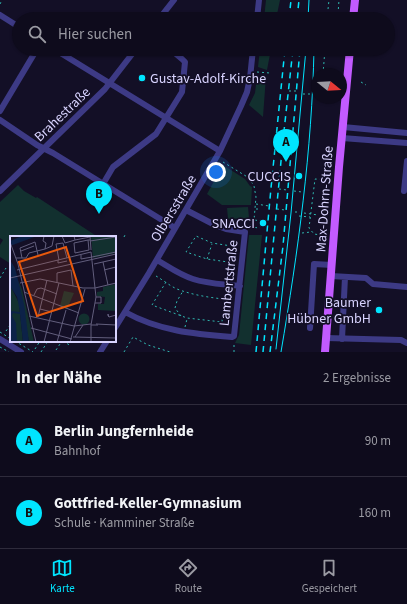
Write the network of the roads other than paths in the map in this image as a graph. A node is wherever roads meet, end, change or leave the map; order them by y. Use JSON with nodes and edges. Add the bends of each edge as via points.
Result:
{"nodes":[{"id":1,"x":174,"y":0,"type":"edge"},
{"id":2,"x":259,"y":0,"type":"edge"},
{"id":3,"x":355,"y":0,"type":"edge"},
{"id":4,"x":165,"y":12,"type":"edge"},
{"id":5,"x":258,"y":12,"type":"edge"},
{"id":6,"x":354,"y":12,"type":"edge"},
{"id":7,"x":0,"y":15,"type":"edge"},
{"id":8,"x":12,"y":23,"type":"edge"},
{"id":9,"x":33,"y":56,"type":"edge"},
{"id":10,"x":65,"y":56,"type":"edge"},
{"id":11,"x":131,"y":56,"type":"edge"},
{"id":12,"x":178,"y":56,"type":"edge"},
{"id":13,"x":252,"y":56,"type":"edge"},
{"id":14,"x":349,"y":56,"type":"edge"},
{"id":15,"x":110,"y":84,"type":"junction"},
{"id":16,"x":0,"y":111,"type":"edge"},
{"id":17,"x":166,"y":118,"type":"junction"},
{"id":18,"x":0,"y":120,"type":"edge"},
{"id":19,"x":343,"y":127,"type":"junction"},
{"id":20,"x":407,"y":133,"type":"edge"},
{"id":21,"x":342,"y":138,"type":"junction"},
{"id":22,"x":407,"y":143,"type":"edge"},
{"id":23,"x":44,"y":148,"type":"junction"},
{"id":24,"x":220,"y":152,"type":"junction"},
{"id":25,"x":407,"y":161,"type":"edge"},
{"id":26,"x":103,"y":184,"type":"junction"},
{"id":27,"x":0,"y":191,"type":"edge"},
{"id":28,"x":404,"y":191,"type":"dead end"},
{"id":29,"x":186,"y":210,"type":"junction"},
{"id":30,"x":175,"y":228,"type":"junction"},
{"id":31,"x":157,"y":260,"type":"junction"},
{"id":32,"x":332,"y":265,"type":"junction"},
{"id":33,"x":331,"y":276,"type":"junction"},
{"id":34,"x":346,"y":277,"type":"junction"},
{"id":35,"x":240,"y":286,"type":"junction"},
{"id":36,"x":407,"y":287,"type":"edge"},
{"id":37,"x":125,"y":312,"type":"junction"},
{"id":38,"x":116,"y":326,"type":"edge"},
{"id":39,"x":310,"y":328,"type":"dead end"},
{"id":40,"x":326,"y":338,"type":"junction"},
{"id":41,"x":0,"y":339,"type":"edge"},
{"id":42,"x":342,"y":339,"type":"junction"},
{"id":43,"x":106,"y":342,"type":"edge"},
{"id":44,"x":407,"y":343,"type":"edge"},
{"id":45,"x":21,"y":352,"type":"edge"},
{"id":46,"x":100,"y":352,"type":"edge"},
{"id":47,"x":326,"y":352,"type":"edge"}],
"edges":[{"from":1,"to":4,"type":"street"},
{"from":2,"to":5,"type":"street"},
{"from":3,"to":6,"type":"main road"},
{"from":7,"to":8,"type":"street"},
{"from":9,"to":16,"type":"street"},
{"from":10,"to":15,"type":"street"},
{"from":11,"to":15,"type":"street","name":"Brahestraße"},
{"from":12,"to":17,"type":"street","via":[[185,64],[182,92]]},
{"from":13,"to":24,"type":"street","name":"Olbersstraße","via":[[247,92]]},
{"from":14,"to":19,"type":"main road","name":"Max-Dohrn-Straße"},
{"from":15,"to":17,"type":"street"},
{"from":15,"to":23,"type":"street","name":"Brahestraße"},
{"from":17,"to":24,"type":"street"},
{"from":17,"to":26,"type":"street","via":[[153,138],[114,168]]},
{"from":18,"to":23,"type":"street"},
{"from":19,"to":20,"type":"street"},
{"from":19,"to":21,"type":"main road","name":"Max-Dohrn-Straße"},
{"from":21,"to":22,"type":"street"},
{"from":21,"to":32,"type":"main road","name":"Max-Dohrn-Straße"},
{"from":23,"to":26,"type":"street"},
{"from":23,"to":27,"type":"street","name":"Brahestraße"},
{"from":24,"to":29,"type":"street","name":"Olbersstraße"},
{"from":25,"to":28,"type":"street"},
{"from":26,"to":30,"type":"street"},
{"from":29,"to":30,"type":"street","name":"Olbersstraße"},
{"from":29,"to":35,"type":"street","name":"Lambertstraße","via":[[213,224],[226,228],[247,229]]},
{"from":30,"to":31,"type":"street","name":"Olbersstraße"},
{"from":31,"to":35,"type":"street","via":[[194,279]]},
{"from":31,"to":37,"type":"street","name":"Olbersstraße"},
{"from":32,"to":33,"type":"main road","name":"Max-Dohrn-Straße"},
{"from":32,"to":39,"type":"street","via":[[314,264]]},
{"from":33,"to":34,"type":"street"},
{"from":33,"to":40,"type":"main road","name":"Max-Dohrn-Straße"},
{"from":34,"to":36,"type":"street","via":[[366,278],[373,284]]},
{"from":34,"to":42,"type":"street"},
{"from":35,"to":37,"type":"street","name":"Lambertstraße","via":[[234,339],[176,332]]},
{"from":37,"to":38,"type":"street","name":"Olbersstraße"},
{"from":40,"to":42,"type":"street"},
{"from":40,"to":47,"type":"main road","name":"Max-Dohrn-Straße"},
{"from":41,"to":45,"type":"street"},
{"from":42,"to":44,"type":"street","via":[[401,340]]},
{"from":43,"to":46,"type":"street"}]}
